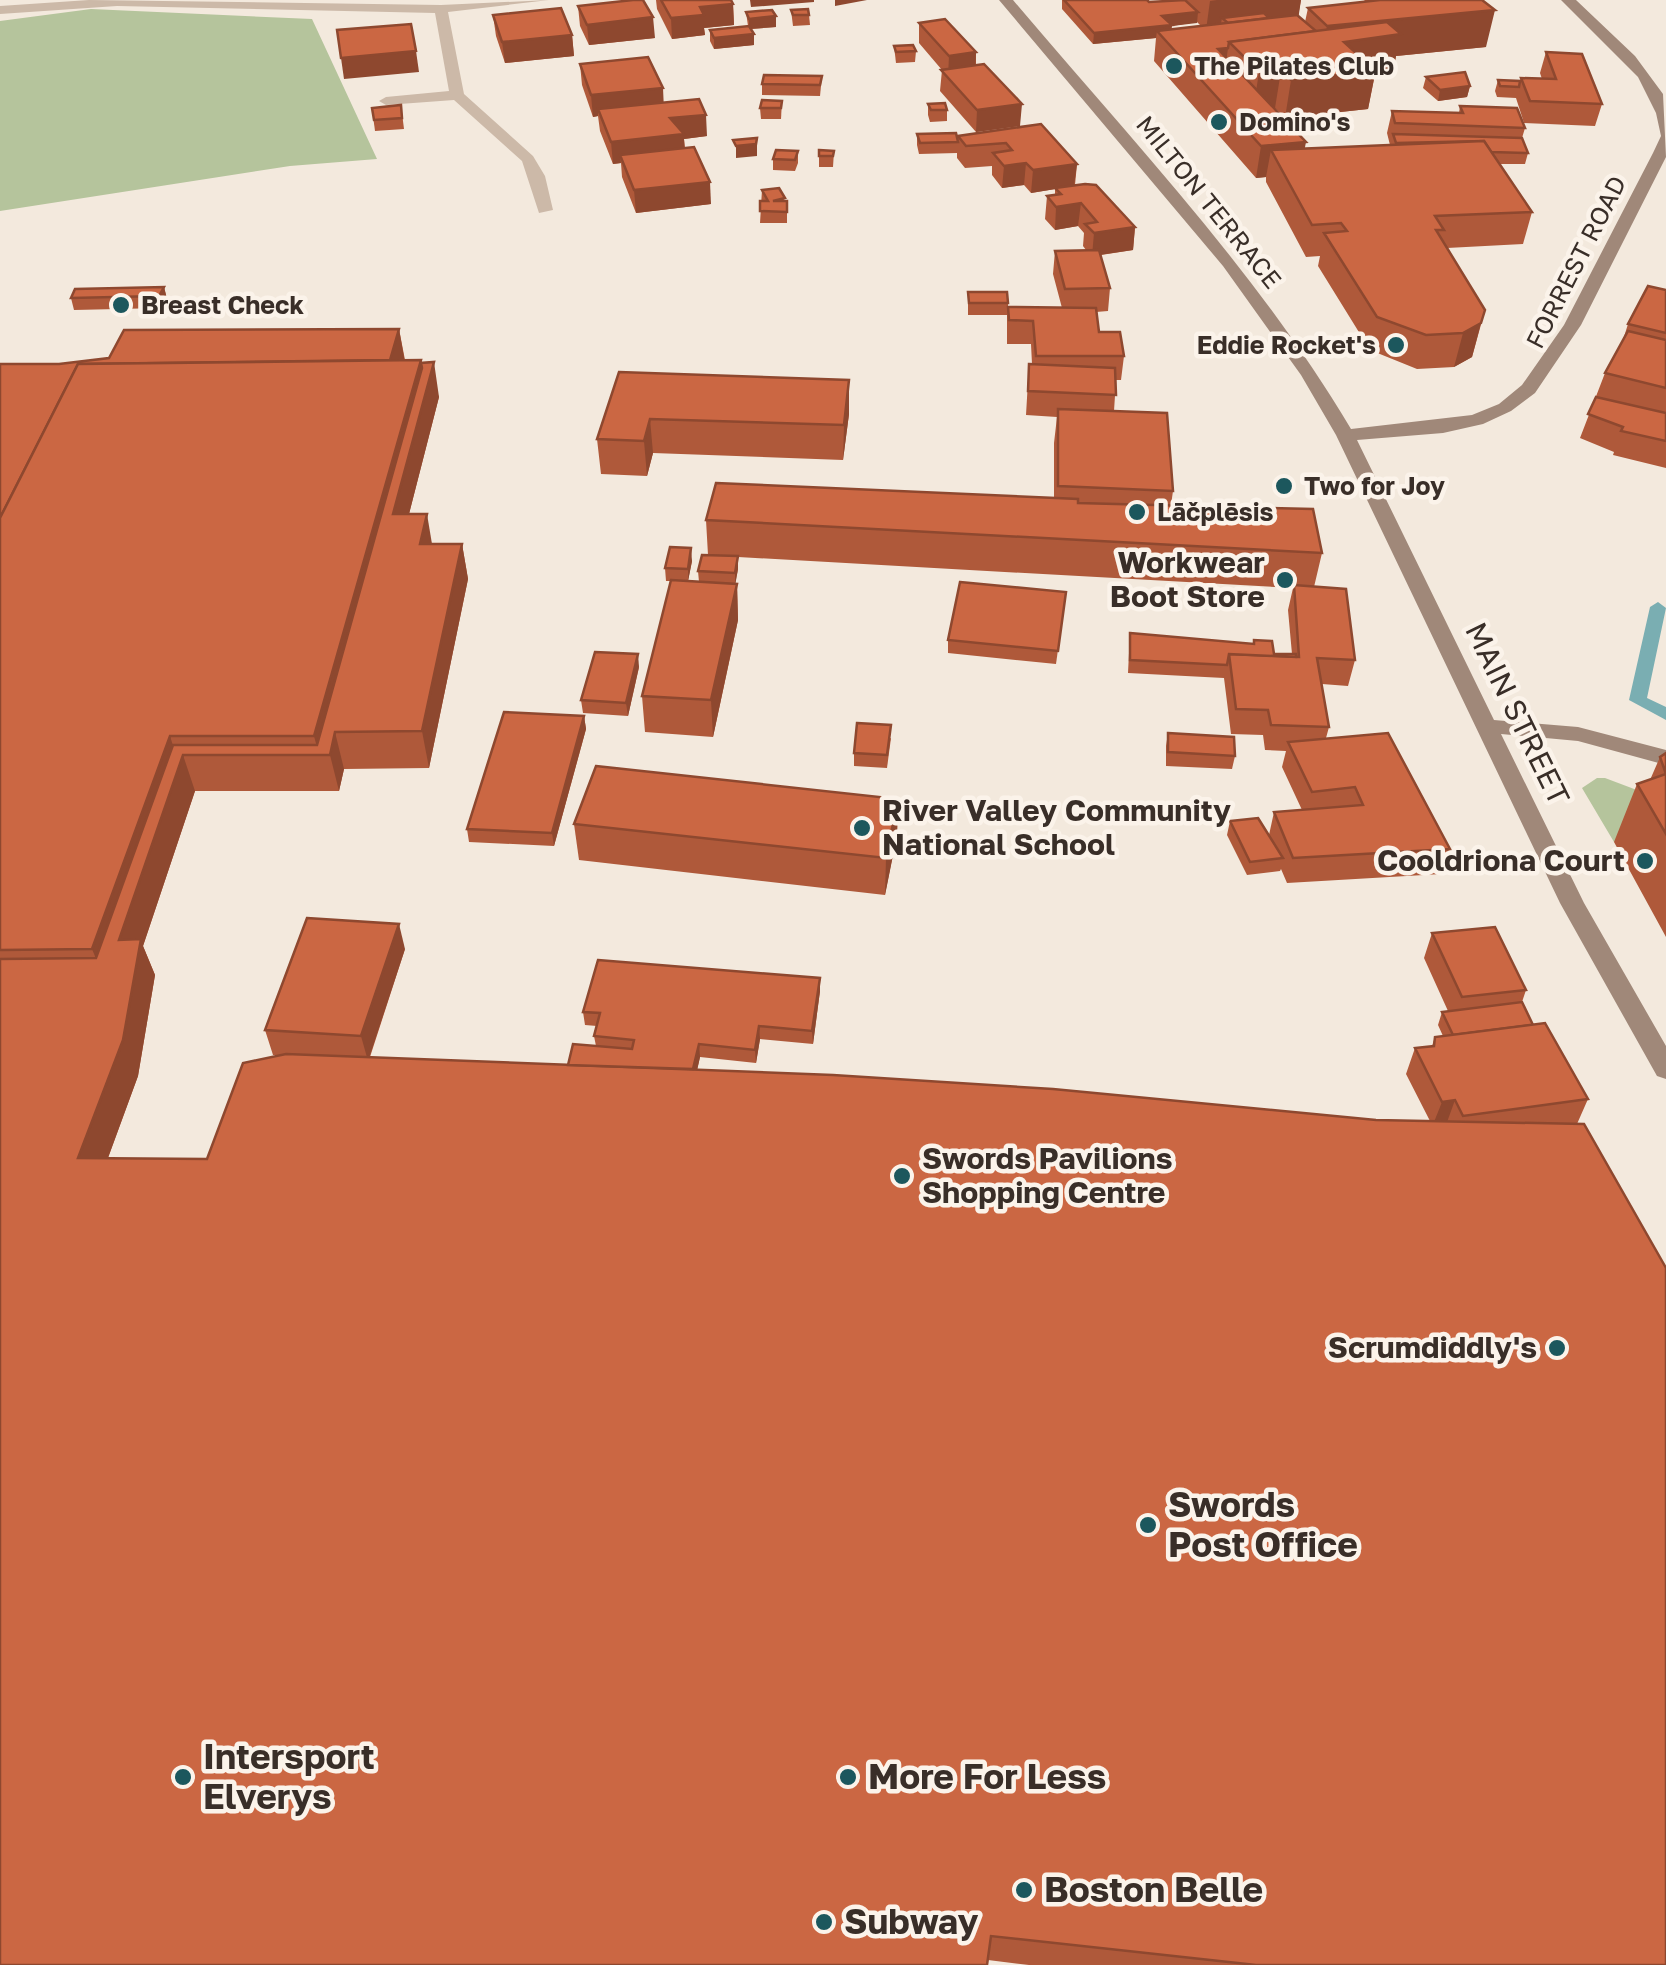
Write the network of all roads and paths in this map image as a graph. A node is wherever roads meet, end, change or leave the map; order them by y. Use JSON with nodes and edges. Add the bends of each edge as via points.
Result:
{"nodes":[{"id":1,"x":542,"y":0,"type":"edge"},
{"id":2,"x":1006,"y":0,"type":"edge"},
{"id":3,"x":1568,"y":0,"type":"edge"},
{"id":4,"x":283,"y":4,"type":"edge"},
{"id":5,"x":441,"y":9,"type":"junction"},
{"id":6,"x":0,"y":10,"type":"edge"},
{"id":7,"x":457,"y":94,"type":"junction"},
{"id":8,"x":386,"y":101,"type":"dead end"},
{"id":9,"x":1666,"y":117,"type":"edge"},
{"id":10,"x":1666,"y":136,"type":"edge"},
{"id":11,"x":545,"y":210,"type":"dead end"},
{"id":12,"x":1345,"y":435,"type":"junction"},
{"id":13,"x":1487,"y":727,"type":"junction"},
{"id":14,"x":1666,"y":758,"type":"edge"},
{"id":15,"x":1666,"y":1069,"type":"edge"}],
"edges":[{"from":1,"to":5,"type":"street"},
{"from":2,"to":12,"type":"main road","name":"MILTON TERRACE","via":[[1241,276]]},
{"from":3,"to":9,"type":"main road","name":"FORREST ROAD","via":[[1646,77]]},
{"from":4,"to":5,"type":"street"},
{"from":4,"to":6,"type":"street","via":[[117,2]]},
{"from":5,"to":7,"type":"street"},
{"from":7,"to":8,"type":"street"},
{"from":7,"to":11,"type":"street","via":[[528,160]]},
{"from":9,"to":10,"type":"main road","name":"FORREST ROAD"},
{"from":10,"to":12,"type":"main road","name":"FORREST ROAD","via":[[1541,380],[1486,418],[1445,428]]},
{"from":12,"to":13,"type":"main road","name":"MAIN STREET"},
{"from":13,"to":14,"type":"main road","via":[[1549,726]]},
{"from":13,"to":15,"type":"main road","name":"MAIN STREET","via":[[1581,919]]}]}
